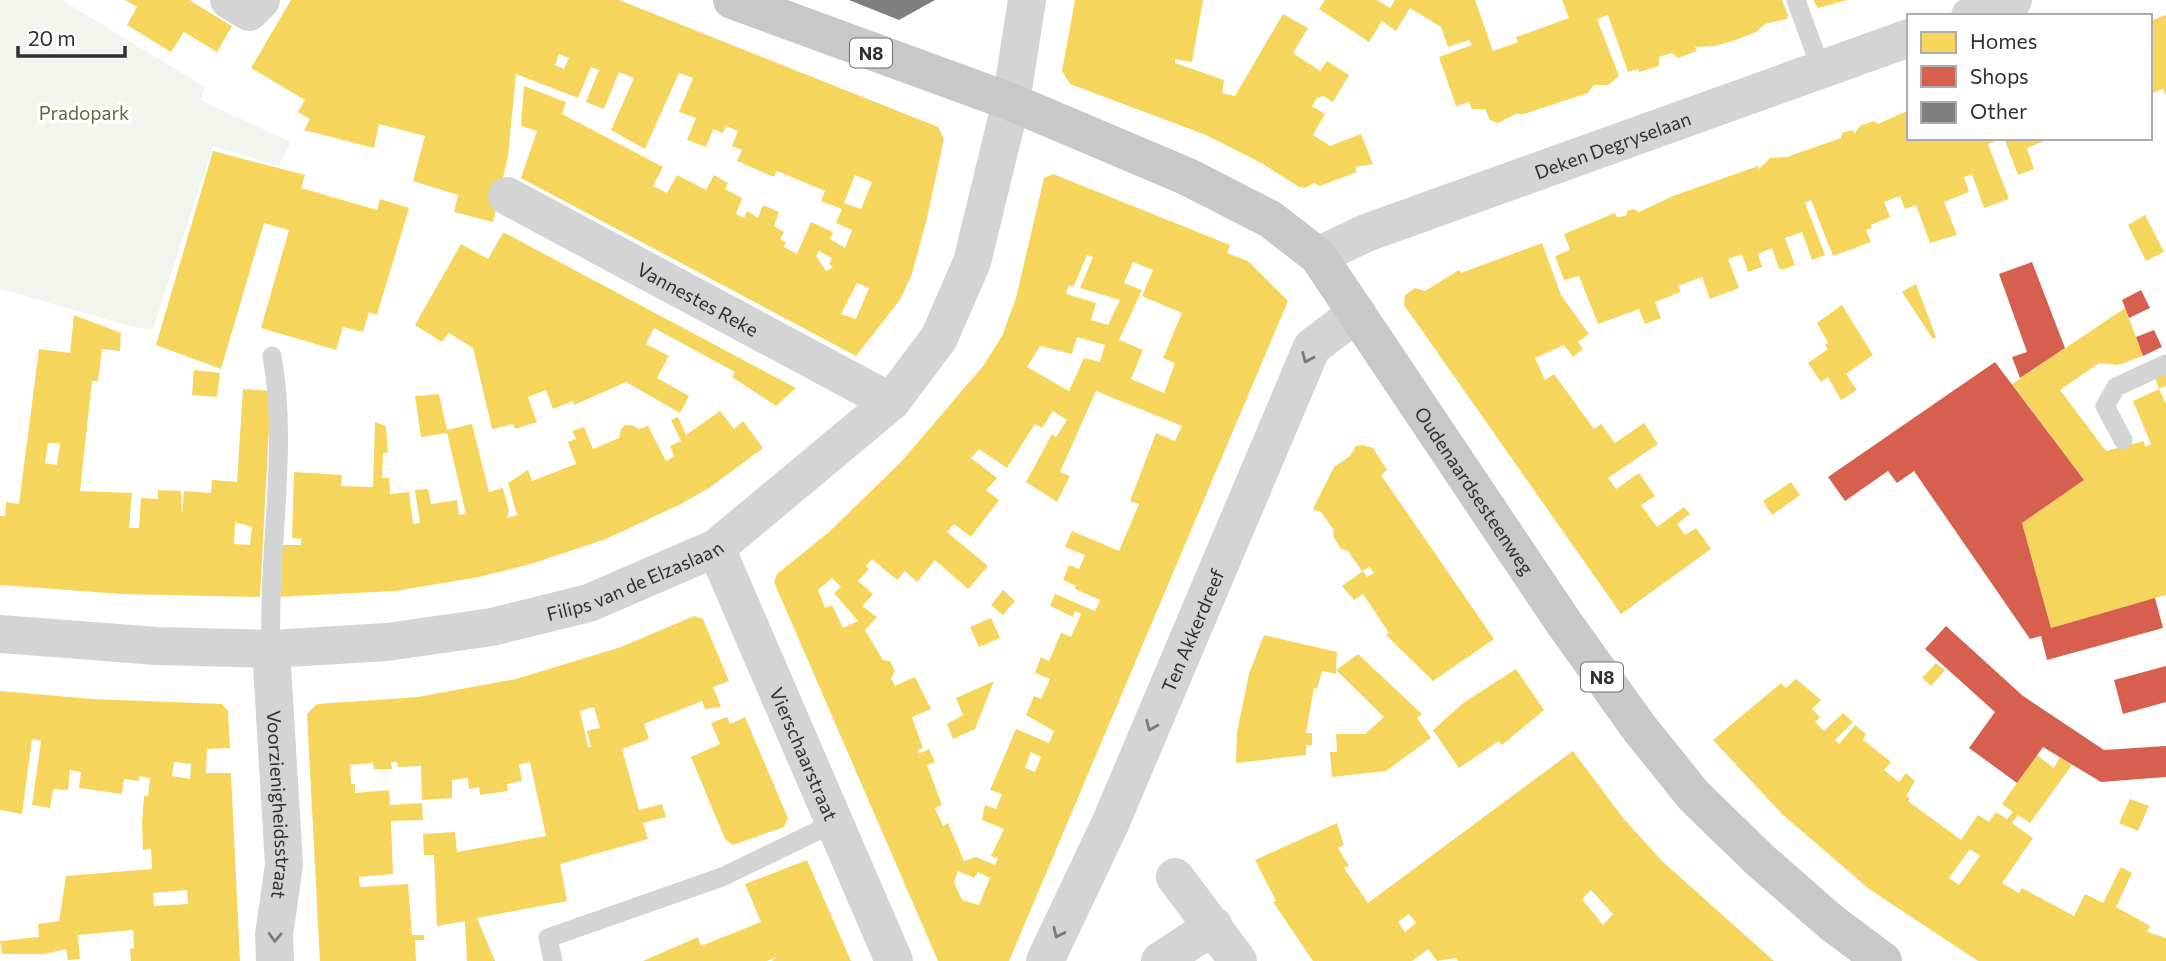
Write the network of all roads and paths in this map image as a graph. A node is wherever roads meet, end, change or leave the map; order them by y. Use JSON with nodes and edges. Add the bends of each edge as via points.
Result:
{"nodes":[{"id":1,"x":229,"y":0,"type":"edge"},
{"id":2,"x":261,"y":0,"type":"edge"},
{"id":3,"x":732,"y":0,"type":"edge"},
{"id":4,"x":1027,"y":0,"type":"edge"},
{"id":5,"x":1796,"y":0,"type":"edge"},
{"id":6,"x":2013,"y":0,"type":"edge"},
{"id":7,"x":1975,"y":14,"type":"edge"},
{"id":8,"x":1907,"y":39,"type":"edge"},
{"id":9,"x":1821,"y":69,"type":"junction"},
{"id":10,"x":1011,"y":102,"type":"junction"},
{"id":11,"x":507,"y":196,"type":"dead end"},
{"id":12,"x":1318,"y":256,"type":"junction"},
{"id":13,"x":1357,"y":313,"type":"junction"},
{"id":14,"x":272,"y":356,"type":"dead end"},
{"id":15,"x":2166,"y":364,"type":"edge"},
{"id":16,"x":891,"y":402,"type":"junction"},
{"id":17,"x":2123,"y":440,"type":"dead end"},
{"id":18,"x":716,"y":548,"type":"junction"},
{"id":19,"x":0,"y":634,"type":"edge"},
{"id":20,"x":271,"y":649,"type":"junction"},
{"id":21,"x":834,"y":823,"type":"junction"},
{"id":22,"x":1175,"y":877,"type":"dead end"},
{"id":23,"x":1214,"y":926,"type":"junction"},
{"id":24,"x":275,"y":961,"type":"edge"},
{"id":25,"x":553,"y":961,"type":"edge"},
{"id":26,"x":894,"y":961,"type":"edge"},
{"id":27,"x":1045,"y":961,"type":"edge"},
{"id":28,"x":1160,"y":961,"type":"edge"},
{"id":29,"x":1238,"y":961,"type":"edge"},
{"id":30,"x":1883,"y":961,"type":"edge"}],
"edges":[{"from":1,"to":2,"type":"street","via":[[249,12]]},
{"from":3,"to":10,"type":"main road","number":"N8"},
{"from":4,"to":10,"type":"street","name":"Filips van de Elzaslaan"},
{"from":5,"to":9,"type":"lane"},
{"from":6,"to":7,"type":"street"},
{"from":8,"to":9,"type":"street","name":"Deken Degryselaan"},
{"from":9,"to":12,"type":"street","name":"Deken Degryselaan","via":[[1366,233]]},
{"from":10,"to":12,"type":"main road","name":"Oudenaardsesteenweg","number":"N8","via":[[1212,188],[1270,219]]},
{"from":10,"to":16,"type":"street","name":"Filips van de Elzaslaan","via":[[972,262],[939,338]]},
{"from":11,"to":16,"type":"street","name":"Vannestes Reke"},
{"from":12,"to":13,"type":"main road","name":"Oudenaardsesteenweg","number":"N8"},
{"from":13,"to":27,"type":"street","name":"Ten Akkerdreef","one_way":true,"via":[[1312,347],[1110,824]]},
{"from":13,"to":30,"type":"main road","name":"Oudenaardsesteenweg","number":"N8","via":[[1564,623],[1694,796],[1811,905]]},
{"from":14,"to":20,"type":"lane","via":[[280,397],[269,597]]},
{"from":15,"to":17,"type":"lane","via":[[2116,387],[2105,406]]},
{"from":16,"to":18,"type":"street","name":"Filips van de Elzaslaan"},
{"from":18,"to":20,"type":"street","name":"Filips van de Elzaslaan","via":[[589,603],[492,627],[387,642]]},
{"from":18,"to":21,"type":"street","name":"Vierschaarstraat"},
{"from":19,"to":20,"type":"street","name":"Filips van de Elzaslaan"},
{"from":20,"to":24,"type":"street","name":"Voorzienigheidsstraat","one_way":true,"via":[[284,865]]},
{"from":21,"to":25,"type":"lane","via":[[722,877],[548,938]]},
{"from":21,"to":26,"type":"street","name":"Vierschaarstraat"},
{"from":22,"to":23,"type":"street"},
{"from":23,"to":28,"type":"street"},
{"from":23,"to":29,"type":"street"}]}
